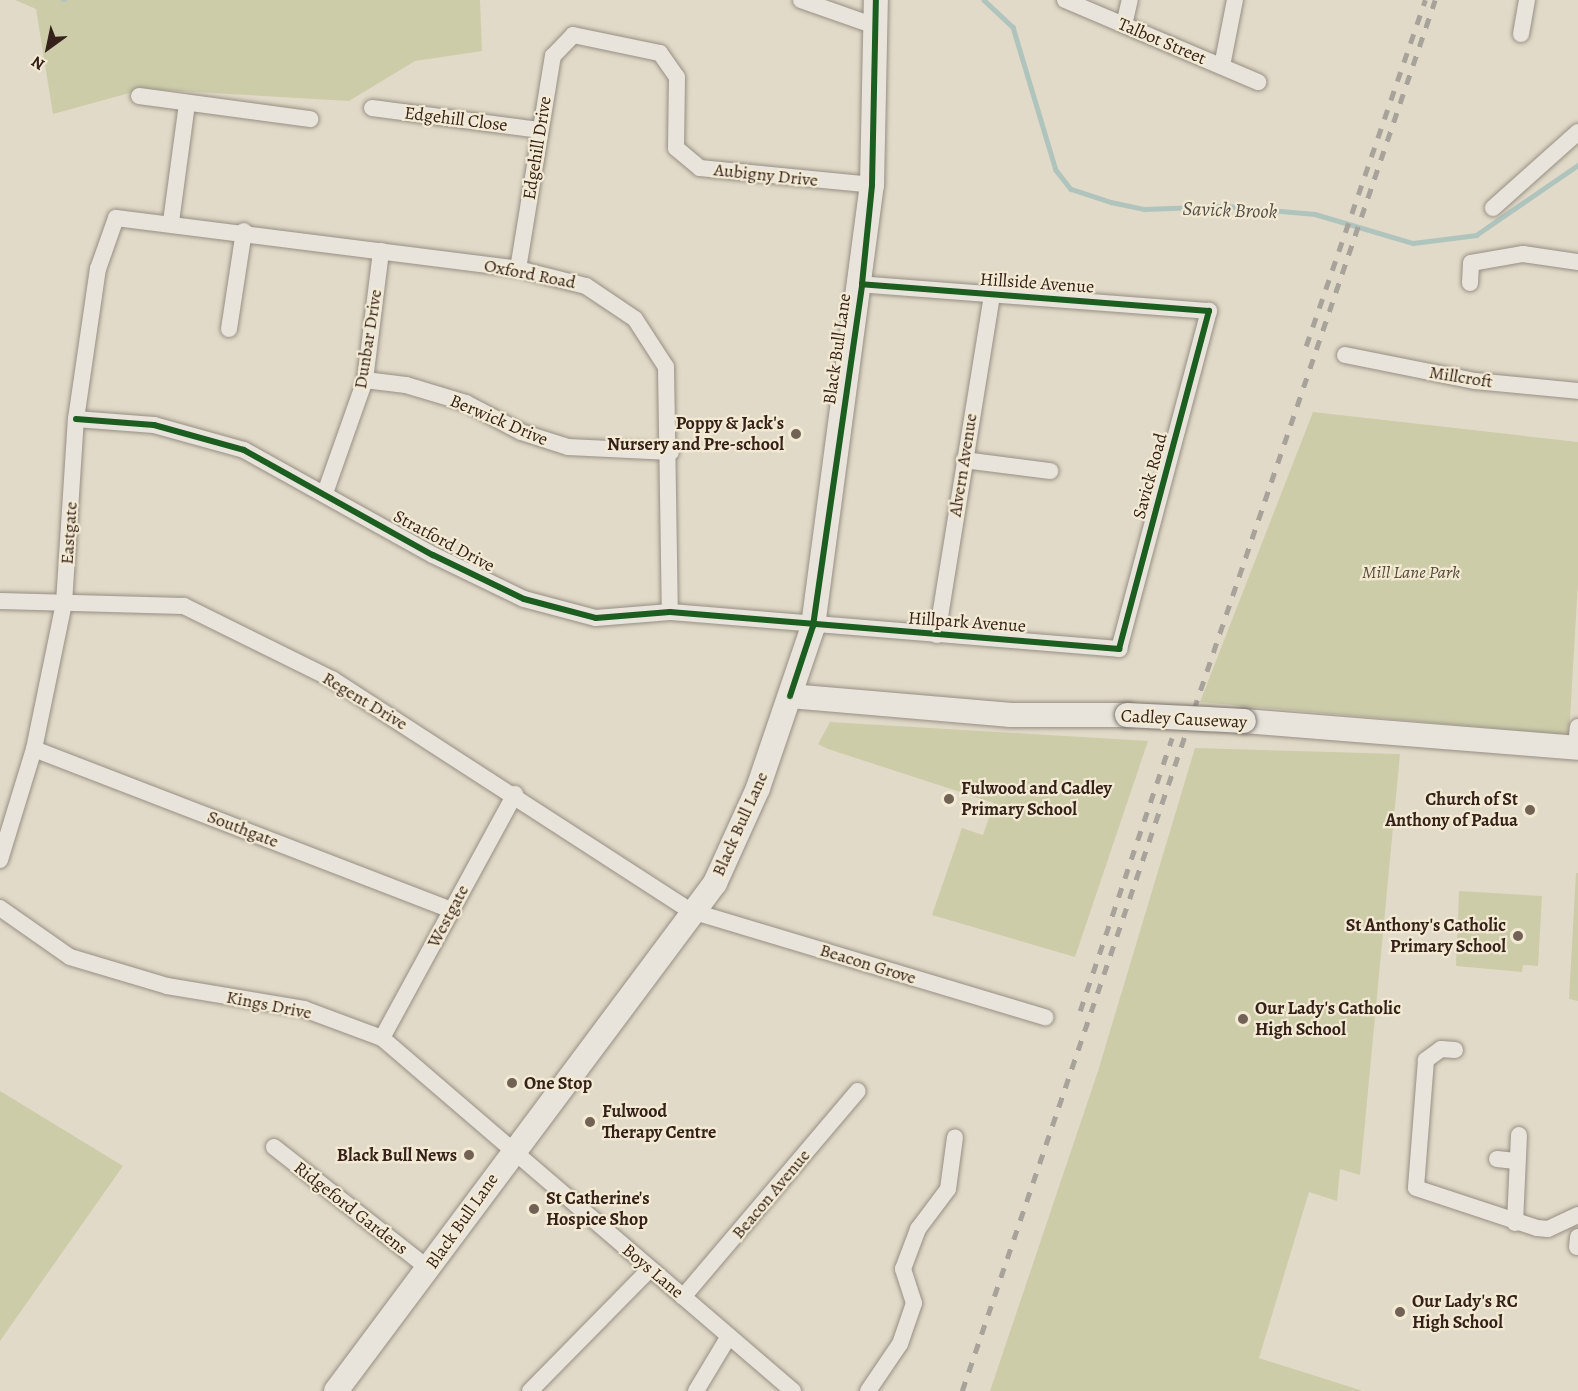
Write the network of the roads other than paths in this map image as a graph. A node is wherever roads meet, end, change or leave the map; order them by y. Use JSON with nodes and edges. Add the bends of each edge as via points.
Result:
{"nodes":[{"id":1,"x":801,"y":0,"type":"edge"},
{"id":2,"x":876,"y":0,"type":"edge"},
{"id":3,"x":1065,"y":0,"type":"edge"},
{"id":4,"x":1130,"y":0,"type":"edge"},
{"id":5,"x":1235,"y":0,"type":"edge"},
{"id":6,"x":1527,"y":0,"type":"edge"},
{"id":7,"x":1124,"y":25,"type":"junction"},
{"id":8,"x":875,"y":26,"type":"junction"},
{"id":9,"x":1521,"y":34,"type":"dead end"},
{"id":10,"x":573,"y":35,"type":"joint"},
{"id":11,"x":1222,"y":66,"type":"junction"},
{"id":12,"x":1258,"y":82,"type":"dead end"},
{"id":13,"x":139,"y":96,"type":"dead end"},
{"id":14,"x":188,"y":103,"type":"junction"},
{"id":15,"x":372,"y":108,"type":"dead end"},
{"id":16,"x":310,"y":118,"type":"dead end"},
{"id":17,"x":539,"y":130,"type":"junction"},
{"id":18,"x":1578,"y":132,"type":"edge"},
{"id":19,"x":872,"y":185,"type":"junction"},
{"id":20,"x":1493,"y":208,"type":"dead end"},
{"id":21,"x":116,"y":218,"type":"joint"},
{"id":22,"x":171,"y":222,"type":"junction"},
{"id":23,"x":244,"y":231,"type":"junction"},
{"id":24,"x":381,"y":251,"type":"junction"},
{"id":25,"x":1578,"y":262,"type":"edge"},
{"id":26,"x":518,"y":269,"type":"junction"},
{"id":27,"x":1470,"y":283,"type":"dead end"},
{"id":28,"x":862,"y":284,"type":"junction"},
{"id":29,"x":992,"y":294,"type":"junction"},
{"id":30,"x":1209,"y":311,"type":"joint"},
{"id":31,"x":229,"y":329,"type":"dead end"},
{"id":32,"x":1345,"y":355,"type":"dead end"},
{"id":33,"x":365,"y":380,"type":"junction"},
{"id":34,"x":1578,"y":391,"type":"edge"},
{"id":35,"x":76,"y":418,"type":"junction"},
{"id":36,"x":671,"y":452,"type":"junction"},
{"id":37,"x":964,"y":460,"type":"junction"},
{"id":38,"x":1050,"y":471,"type":"dead end"},
{"id":39,"x":325,"y":493,"type":"junction"},
{"id":40,"x":0,"y":601,"type":"edge"},
{"id":41,"x":64,"y":603,"type":"junction"},
{"id":42,"x":670,"y":612,"type":"junction"},
{"id":43,"x":813,"y":626,"type":"junction"},
{"id":44,"x":937,"y":635,"type":"junction"},
{"id":45,"x":1119,"y":649,"type":"joint"},
{"id":46,"x":790,"y":696,"type":"junction"},
{"id":47,"x":1577,"y":741,"type":"edge"},
{"id":48,"x":34,"y":749,"type":"junction"},
{"id":49,"x":515,"y":794,"type":"junction"},
{"id":50,"x":2,"y":851,"type":"edge"},
{"id":51,"x":0,"y":908,"type":"edge"},
{"id":52,"x":452,"y":910,"type":"junction"},
{"id":53,"x":691,"y":911,"type":"junction"},
{"id":54,"x":1045,"y":1017,"type":"dead end"},
{"id":55,"x":382,"y":1038,"type":"junction"},
{"id":56,"x":1455,"y":1050,"type":"dead end"},
{"id":57,"x":858,"y":1091,"type":"dead end"},
{"id":58,"x":1519,"y":1134,"type":"dead end"},
{"id":59,"x":955,"y":1137,"type":"dead end"},
{"id":60,"x":274,"y":1147,"type":"dead end"},
{"id":61,"x":512,"y":1151,"type":"junction"},
{"id":62,"x":1497,"y":1159,"type":"dead end"},
{"id":63,"x":1516,"y":1161,"type":"junction"},
{"id":64,"x":1578,"y":1215,"type":"edge"},
{"id":65,"x":1515,"y":1223,"type":"junction"},
{"id":66,"x":429,"y":1269,"type":"junction"},
{"id":67,"x":650,"y":1269,"type":"junction"},
{"id":68,"x":683,"y":1297,"type":"junction"},
{"id":69,"x":729,"y":1336,"type":"junction"},
{"id":70,"x":336,"y":1391,"type":"edge"},
{"id":71,"x":530,"y":1391,"type":"edge"},
{"id":72,"x":696,"y":1391,"type":"edge"},
{"id":73,"x":793,"y":1391,"type":"edge"},
{"id":74,"x":868,"y":1391,"type":"edge"}],
"edges":[{"from":1,"to":8,"type":"street"},
{"from":2,"to":8,"type":"street","name":"Black Bull Lane"},
{"from":3,"to":7,"type":"street","name":"Talbot Street"},
{"from":4,"to":7,"type":"street"},
{"from":5,"to":11,"type":"street"},
{"from":6,"to":9,"type":"street"},
{"from":7,"to":11,"type":"street","name":"Talbot Street"},
{"from":8,"to":19,"type":"street","name":"Black Bull Lane"},
{"from":10,"to":17,"type":"street","name":"Edgehill Drive","via":[[553,56]]},
{"from":10,"to":19,"type":"street","name":"Aubigny Drive","via":[[660,53],[676,77],[676,148],[700,168]]},
{"from":11,"to":12,"type":"street","name":"Talbot Street"},
{"from":13,"to":14,"type":"street"},
{"from":14,"to":16,"type":"street"},
{"from":14,"to":22,"type":"street"},
{"from":15,"to":17,"type":"street","name":"Edgehill Close"},
{"from":17,"to":26,"type":"street","name":"Edgehill Drive"},
{"from":18,"to":20,"type":"street"},
{"from":19,"to":28,"type":"street","name":"Black Bull Lane"},
{"from":21,"to":22,"type":"street","name":"Oxford Road"},
{"from":21,"to":35,"type":"street","name":"Eastgate","via":[[98,269]]},
{"from":22,"to":23,"type":"street","name":"Oxford Road"},
{"from":23,"to":24,"type":"street","name":"Oxford Road"},
{"from":23,"to":31,"type":"street"},
{"from":24,"to":26,"type":"street","name":"Oxford Road"},
{"from":24,"to":33,"type":"street","name":"Dunbar Drive"},
{"from":25,"to":27,"type":"street","via":[[1523,254],[1471,263]]},
{"from":26,"to":36,"type":"street","name":"Oxford Road","via":[[586,286],[635,319],[666,367]]},
{"from":28,"to":29,"type":"street","name":"Hillside Avenue"},
{"from":28,"to":43,"type":"street","name":"Black Bull Lane"},
{"from":29,"to":30,"type":"street","name":"Hillside Avenue"},
{"from":29,"to":37,"type":"street","name":"Alvern Avenue"},
{"from":30,"to":45,"type":"street","name":"Savick Road"},
{"from":32,"to":34,"type":"street","name":"Millcroft","via":[[1475,381]]},
{"from":33,"to":36,"type":"street","name":"Berwick Drive","via":[[406,385],[466,403],[521,432],[568,447]]},
{"from":33,"to":39,"type":"street","name":"Dunbar Drive"},
{"from":35,"to":39,"type":"street","name":"Stratford Drive","via":[[154,425],[244,450]]},
{"from":35,"to":41,"type":"street","name":"Eastgate"},
{"from":36,"to":42,"type":"street","name":"Oxford Road"},
{"from":37,"to":38,"type":"street"},
{"from":37,"to":44,"type":"street","name":"Alvern Avenue"},
{"from":39,"to":42,"type":"street","name":"Stratford Drive","via":[[433,555],[524,599],[596,618]]},
{"from":40,"to":41,"type":"street","name":"Regent Drive"},
{"from":41,"to":48,"type":"street","name":"Eastgate"},
{"from":41,"to":49,"type":"street","name":"Regent Drive","via":[[184,606],[332,679]]},
{"from":42,"to":43,"type":"street","name":"Stratford Drive"},
{"from":43,"to":44,"type":"street","name":"Hillpark Avenue"},
{"from":43,"to":46,"type":"street","name":"Black Bull Lane"},
{"from":44,"to":45,"type":"street","name":"Hillpark Avenue"},
{"from":46,"to":47,"type":"street","name":"Cadley Causeway","bridge":true,"via":[[1011,715],[1127,715]]},
{"from":46,"to":53,"type":"street","name":"Black Bull Lane","via":[[739,835],[715,883]]},
{"from":48,"to":50,"type":"street","name":"Eastgate"},
{"from":48,"to":52,"type":"street","name":"Southgate"},
{"from":49,"to":52,"type":"street","name":"Westgate"},
{"from":49,"to":53,"type":"street","name":"Regent Drive"},
{"from":51,"to":55,"type":"street","name":"Kings Drive","via":[[70,957],[167,986],[304,1009]]},
{"from":52,"to":55,"type":"street","name":"Westgate"},
{"from":53,"to":54,"type":"street","name":"Beacon Grove"},
{"from":53,"to":61,"type":"street","name":"Black Bull Lane"},
{"from":55,"to":61,"type":"street","name":"Kings Drive"},
{"from":56,"to":65,"type":"street","via":[[1441,1049],[1426,1060],[1416,1188]]},
{"from":57,"to":68,"type":"street","name":"Beacon Avenue"},
{"from":58,"to":63,"type":"street"},
{"from":59,"to":74,"type":"street","via":[[948,1189],[918,1229],[903,1269],[914,1303],[900,1344]]},
{"from":60,"to":66,"type":"street","name":"Ridgeford Gardens"},
{"from":61,"to":66,"type":"street","name":"Black Bull Lane"},
{"from":61,"to":67,"type":"street","name":"Boys Lane"},
{"from":62,"to":63,"type":"street"},
{"from":63,"to":65,"type":"street"},
{"from":64,"to":65,"type":"street","via":[[1548,1229]]},
{"from":66,"to":70,"type":"street","name":"Black Bull Lane"},
{"from":67,"to":68,"type":"street","name":"Boys Lane"},
{"from":67,"to":71,"type":"street"},
{"from":68,"to":69,"type":"street","name":"Boys Lane"},
{"from":69,"to":72,"type":"street"},
{"from":69,"to":73,"type":"street","name":"Boys Lane"}]}
